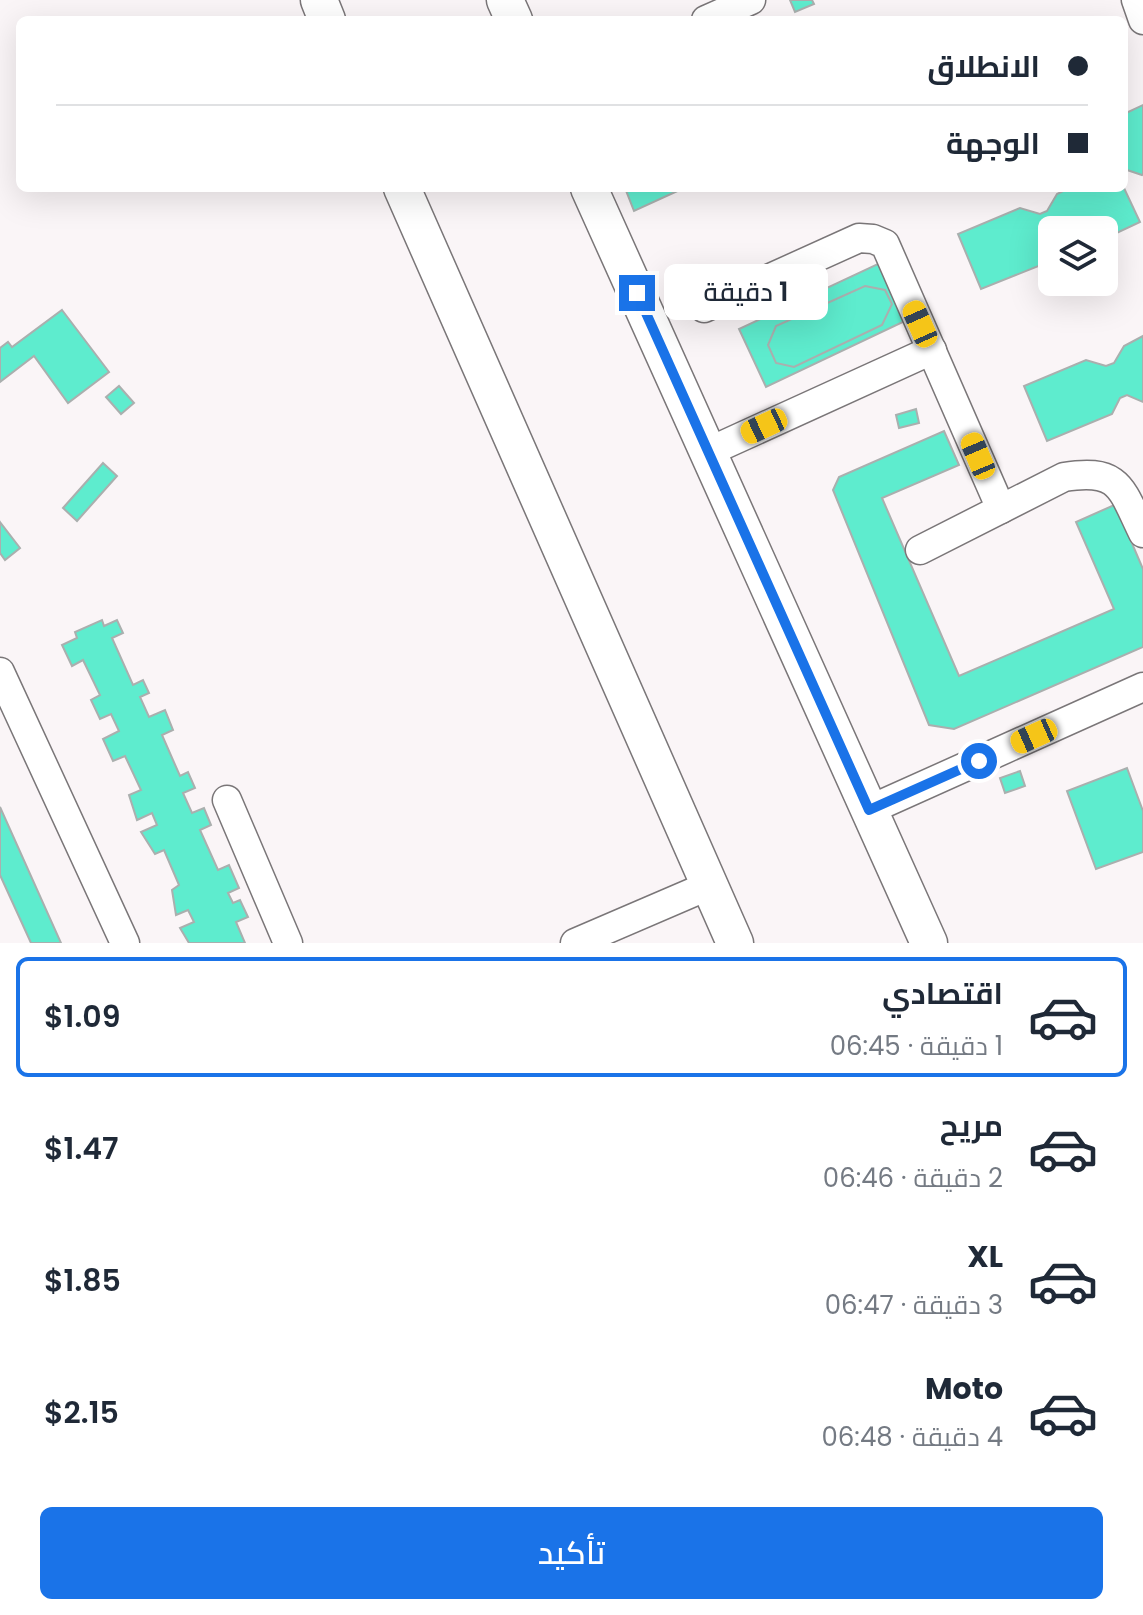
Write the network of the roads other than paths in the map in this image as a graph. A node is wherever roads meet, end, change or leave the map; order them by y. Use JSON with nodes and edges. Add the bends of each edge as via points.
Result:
{"nodes":[{"id":1,"x":751,"y":0,"type":"edge"},
{"id":2,"x":1136,"y":0,"type":"edge"},
{"id":3,"x":715,"y":16,"type":"edge"},
{"id":4,"x":1143,"y":20,"type":"edge"},
{"id":5,"x":404,"y":192,"type":"edge"},
{"id":6,"x":591,"y":192,"type":"edge"},
{"id":7,"x":704,"y":308,"type":"dead end"},
{"id":8,"x":932,"y":350,"type":"junction"},
{"id":9,"x":708,"y":452,"type":"junction"},
{"id":10,"x":1001,"y":509,"type":"junction"},
{"id":11,"x":1143,"y":533,"type":"edge"},
{"id":12,"x":920,"y":550,"type":"dead end"},
{"id":13,"x":0,"y":672,"type":"edge"},
{"id":14,"x":1143,"y":687,"type":"edge"},
{"id":15,"x":227,"y":800,"type":"dead end"},
{"id":16,"x":869,"y":810,"type":"junction"},
{"id":17,"x":710,"y":885,"type":"junction"},
{"id":18,"x":125,"y":943,"type":"edge"},
{"id":19,"x":288,"y":943,"type":"edge"},
{"id":20,"x":575,"y":943,"type":"edge"},
{"id":21,"x":735,"y":943,"type":"edge"},
{"id":22,"x":929,"y":943,"type":"edge"}],
"edges":[{"from":1,"to":3,"type":"street"},
{"from":2,"to":4,"type":"street"},
{"from":5,"to":17,"type":"main road"},
{"from":6,"to":9,"type":"main road"},
{"from":7,"to":8,"type":"street","via":[[859,238],[873,239],[885,244]]},
{"from":8,"to":9,"type":"street"},
{"from":8,"to":10,"type":"street"},
{"from":9,"to":16,"type":"main road"},
{"from":10,"to":11,"type":"street","via":[[1064,477],[1090,473],[1122,488]]},
{"from":10,"to":12,"type":"street"},
{"from":13,"to":18,"type":"street"},
{"from":14,"to":16,"type":"street"},
{"from":15,"to":19,"type":"street"},
{"from":16,"to":22,"type":"main road"},
{"from":17,"to":20,"type":"street"},
{"from":17,"to":21,"type":"main road"}]}
